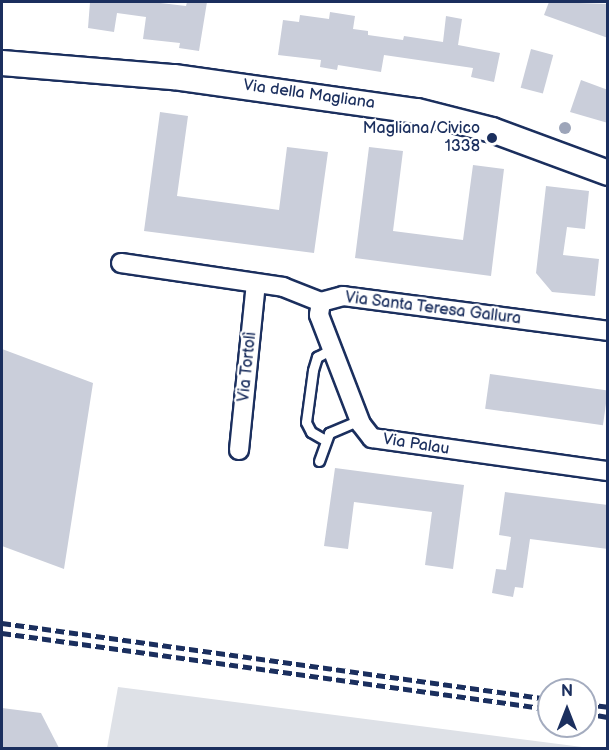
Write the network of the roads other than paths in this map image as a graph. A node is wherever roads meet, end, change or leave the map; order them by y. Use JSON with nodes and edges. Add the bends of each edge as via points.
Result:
{"nodes":[{"id":1,"x":2,"y":63,"type":"edge"},
{"id":2,"x":608,"y":173,"type":"edge"},
{"id":3,"x":121,"y":263,"type":"dead end"},
{"id":4,"x":256,"y":284,"type":"junction"},
{"id":5,"x":321,"y":302,"type":"junction"},
{"id":6,"x":608,"y":331,"type":"edge"},
{"id":7,"x":332,"y":349,"type":"junction"},
{"id":8,"x":359,"y":420,"type":"junction"},
{"id":9,"x":325,"y":440,"type":"junction"},
{"id":10,"x":239,"y":450,"type":"dead end"},
{"id":11,"x":319,"y":461,"type":"dead end"},
{"id":12,"x":608,"y":471,"type":"edge"}],
"edges":[{"from":1,"to":2,"type":"main road","name":"Via della Magliana","via":[[174,77],[425,113],[492,130]]},
{"from":3,"to":4,"type":"street","name":"Via Santa Teresa Gallura"},
{"from":4,"to":5,"type":"street","name":"Via Santa Teresa Gallura","via":[[294,290]]},
{"from":4,"to":10,"type":"street","name":"Via Tortolì"},
{"from":5,"to":6,"type":"street","name":"Via Santa Teresa Gallura","via":[[343,296]]},
{"from":5,"to":7,"type":"street","name":"Via Palau","via":[[319,315]]},
{"from":7,"to":8,"type":"street","name":"Via Palau"},
{"from":7,"to":9,"type":"lane","via":[[317,357],[306,422],[311,432]]},
{"from":8,"to":9,"type":"lane","via":[[329,433]]},
{"from":8,"to":12,"type":"street","name":"Via Palau","via":[[372,438],[388,442]]},
{"from":9,"to":11,"type":"lane"}]}
